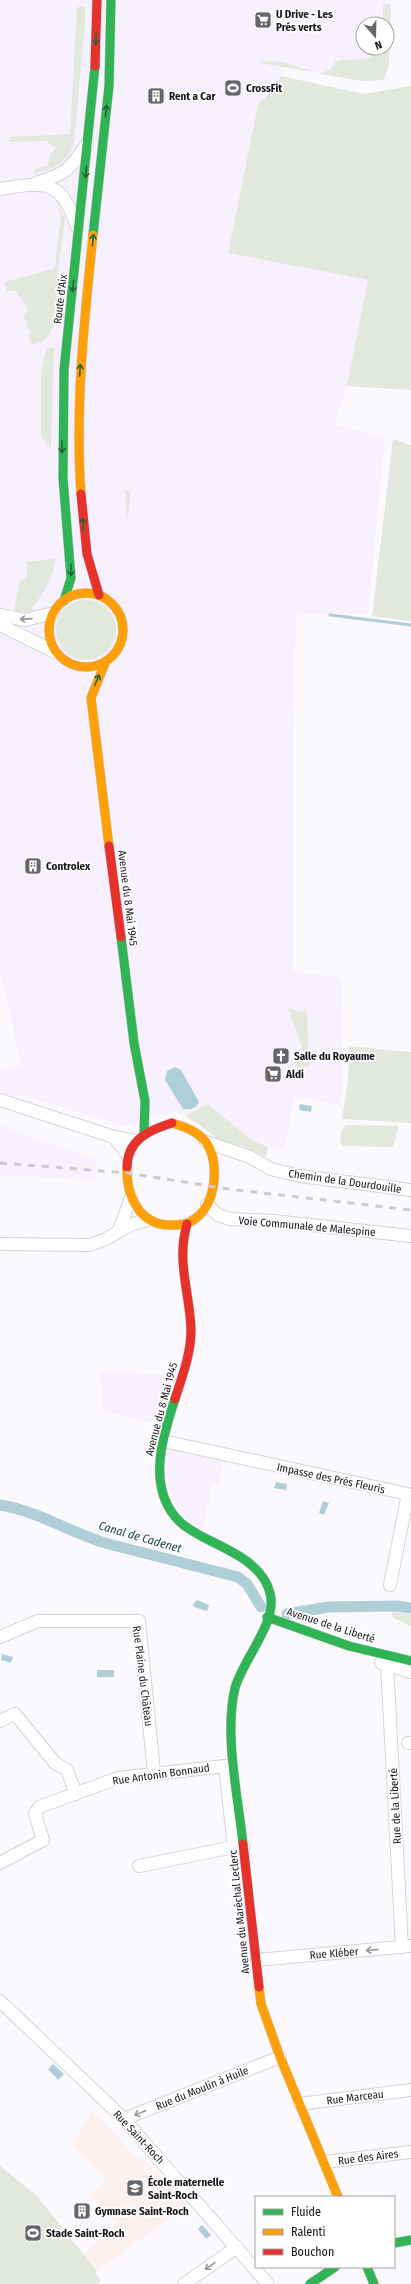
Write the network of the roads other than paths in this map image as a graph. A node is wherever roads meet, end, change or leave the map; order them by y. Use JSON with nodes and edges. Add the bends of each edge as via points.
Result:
{"nodes":[{"id":1,"x":97,"y":0,"type":"edge"},
{"id":2,"x":111,"y":0,"type":"edge"},
{"id":3,"x":89,"y":142,"type":"junction"},
{"id":4,"x":32,"y":184,"type":"junction"},
{"id":5,"x":0,"y":189,"type":"edge"},
{"id":6,"x":79,"y":234,"type":"junction"},
{"id":7,"x":98,"y":595,"type":"junction"},
{"id":8,"x":64,"y":601,"type":"junction"},
{"id":9,"x":53,"y":613,"type":"junction"},
{"id":10,"x":0,"y":615,"type":"edge"},
{"id":11,"x":0,"y":625,"type":"edge"},
{"id":12,"x":55,"y":652,"type":"junction"},
{"id":13,"x":105,"y":663,"type":"junction"},
{"id":14,"x":69,"y":664,"type":"junction"},
{"id":15,"x":80,"y":677,"type":"dead end"},
{"id":16,"x":86,"y":687,"type":"dead end"},
{"id":17,"x":91,"y":698,"type":"junction"},
{"id":18,"x":0,"y":1100,"type":"edge"},
{"id":19,"x":146,"y":1101,"type":"junction"},
{"id":20,"x":153,"y":1108,"type":"dead end"},
{"id":21,"x":162,"y":1116,"type":"dead end"},
{"id":22,"x":172,"y":1123,"type":"junction"},
{"id":23,"x":114,"y":1137,"type":"junction"},
{"id":24,"x":139,"y":1137,"type":"junction"},
{"id":25,"x":206,"y":1142,"type":"junction"},
{"id":26,"x":235,"y":1152,"type":"junction"},
{"id":27,"x":128,"y":1155,"type":"junction"},
{"id":28,"x":215,"y":1164,"type":"junction"},
{"id":29,"x":411,"y":1190,"type":"edge"},
{"id":30,"x":130,"y":1198,"type":"junction"},
{"id":31,"x":207,"y":1205,"type":"junction"},
{"id":32,"x":152,"y":1222,"type":"junction"},
{"id":33,"x":187,"y":1224,"type":"junction"},
{"id":34,"x":119,"y":1230,"type":"junction"},
{"id":35,"x":411,"y":1236,"type":"edge"},
{"id":36,"x":0,"y":1244,"type":"edge"},
{"id":37,"x":180,"y":1251,"type":"junction"},
{"id":38,"x":163,"y":1441,"type":"junction"},
{"id":39,"x":390,"y":1585,"type":"dead end"},
{"id":40,"x":268,"y":1617,"type":"junction"},
{"id":41,"x":0,"y":1637,"type":"edge"},
{"id":42,"x":349,"y":1646,"type":"junction"},
{"id":43,"x":411,"y":1661,"type":"edge"},
{"id":44,"x":387,"y":1664,"type":"junction"},
{"id":45,"x":411,"y":1672,"type":"edge"},
{"id":46,"x":0,"y":1721,"type":"edge"},
{"id":47,"x":154,"y":1773,"type":"junction"},
{"id":48,"x":76,"y":1794,"type":"junction"},
{"id":49,"x":239,"y":1847,"type":"junction"},
{"id":50,"x":0,"y":1863,"type":"edge"},
{"id":51,"x":139,"y":1866,"type":"dead end"},
{"id":52,"x":406,"y":1947,"type":"edge"},
{"id":53,"x":257,"y":1960,"type":"junction"},
{"id":54,"x":0,"y":2001,"type":"edge"},
{"id":55,"x":280,"y":2057,"type":"junction"},
{"id":56,"x":411,"y":2090,"type":"edge"},
{"id":57,"x":300,"y":2104,"type":"junction"},
{"id":58,"x":124,"y":2120,"type":"junction"},
{"id":59,"x":411,"y":2152,"type":"edge"},
{"id":60,"x":325,"y":2162,"type":"junction"},
{"id":61,"x":338,"y":2196,"type":"edge"},
{"id":62,"x":411,"y":2240,"type":"edge"},
{"id":63,"x":395,"y":2243,"type":"edge"},
{"id":64,"x":237,"y":2247,"type":"junction"},
{"id":65,"x":334,"y":2268,"type":"edge"},
{"id":66,"x":367,"y":2268,"type":"edge"},
{"id":67,"x":184,"y":2284,"type":"edge"},
{"id":68,"x":268,"y":2284,"type":"edge"},
{"id":69,"x":310,"y":2284,"type":"edge"},
{"id":70,"x":374,"y":2284,"type":"edge"}],
"edges":[{"from":1,"to":3,"type":"main road","name":"Route d'Aix","one_way":true,"via":[[96,59]]},
{"from":7,"to":2,"type":"main road","one_way":true,"via":[[91,578],[84,544],[78,440],[79,383],[106,112]]},
{"from":3,"to":4,"type":"street","via":[[68,170],[59,176]]},
{"from":3,"to":6,"type":"main road","name":"Route d'Aix","one_way":true},
{"from":4,"to":5,"type":"street"},
{"from":4,"to":6,"type":"street","via":[[44,184],[61,195],[73,215]]},
{"from":6,"to":8,"type":"main road","name":"Route d'Aix","one_way":true,"via":[[64,370],[63,478],[71,566],[71,578]]},
{"from":7,"to":8,"type":"main road","via":[[74,595]]},
{"from":7,"to":13,"type":"main road","via":[[111,602],[123,627],[121,644],[117,652]]},
{"from":8,"to":9,"type":"main road"},
{"from":9,"to":10,"type":"street","one_way":true,"via":[[25,620]]},
{"from":9,"to":12,"type":"main road","via":[[49,633]]},
{"from":11,"to":12,"type":"street"},
{"from":12,"to":14,"type":"main road"},
{"from":13,"to":14,"type":"main road","via":[[93,667]]},
{"from":17,"to":13,"type":"main road","name":"Avenue du 8 Mai 1945","one_way":true},
{"from":14,"to":15,"type":"main road"},
{"from":16,"to":17,"type":"main road","name":"Avenue du 8 Mai 1945"},
{"from":17,"to":19,"type":"main road","name":"Avenue du 8 Mai 1945","via":[[134,1043]]},
{"from":18,"to":23,"type":"street"},
{"from":19,"to":20,"type":"main road"},
{"from":19,"to":24,"type":"main road","name":"Avenue du 8 Mai 1945"},
{"from":21,"to":22,"type":"main road"},
{"from":22,"to":24,"type":"main road","via":[[162,1124]]},
{"from":22,"to":25,"type":"main road","via":[[192,1130]]},
{"from":23,"to":24,"type":"street"},
{"from":23,"to":27,"type":"street"},
{"from":24,"to":27,"type":"main road"},
{"from":25,"to":26,"type":"street","name":"Chemin de la Dourdouille"},
{"from":25,"to":28,"type":"main road"},
{"from":26,"to":28,"type":"street"},
{"from":26,"to":29,"type":"street","name":"Chemin de la Dourdouille","via":[[271,1169],[300,1176]]},
{"from":27,"to":30,"type":"main road"},
{"from":28,"to":31,"type":"main road","via":[[212,1192]]},
{"from":30,"to":32,"type":"main road","via":[[138,1211]]},
{"from":30,"to":34,"type":"street"},
{"from":31,"to":33,"type":"main road","via":[[199,1216]]},
{"from":31,"to":35,"type":"street","name":"Voie Communale de Malespine","via":[[218,1215],[230,1219],[274,1221]]},
{"from":32,"to":33,"type":"main road","via":[[173,1226]]},
{"from":32,"to":34,"type":"street"},
{"from":32,"to":37,"type":"main road","name":"Avenue du 8 Mai 1945"},
{"from":33,"to":37,"type":"main road","name":"Avenue du 8 Mai 1945"},
{"from":34,"to":36,"type":"street","via":[[113,1236],[90,1245]]},
{"from":37,"to":38,"type":"main road","name":"Avenue du 8 Mai 1945","via":[[190,1337],[187,1357]]},
{"from":38,"to":39,"type":"street","name":"Impasse des Prés Fleuris","via":[[408,1494]]},
{"from":38,"to":40,"type":"main road","name":"Avenue du 8 Mai 1945","via":[[160,1478],[163,1495],[169,1508],[192,1532],[239,1555],[261,1572],[271,1598]]},
{"from":40,"to":42,"type":"main road","name":"Avenue de la Liberté"},
{"from":40,"to":49,"type":"main road","name":"Avenue du Maréchal Leclerc","via":[[240,1674],[232,1706],[231,1736]]},
{"from":41,"to":47,"type":"street","name":"Rue Plaine du Château","via":[[38,1621],[138,1621]]},
{"from":42,"to":43,"type":"main road","name":"Avenue de la Liberté"},
{"from":42,"to":44,"type":"street","via":[[362,1658]]},
{"from":44,"to":45,"type":"street"},
{"from":44,"to":52,"type":"street","name":"Rue de la Liberté"},
{"from":46,"to":48,"type":"street","via":[[15,1714],[55,1763],[67,1770]]},
{"from":47,"to":48,"type":"street","name":"Rue Antonin Bonnaud","via":[[118,1778]]},
{"from":47,"to":49,"type":"street","name":"Rue Antonin Bonnaud","via":[[225,1766]]},
{"from":48,"to":50,"type":"street","name":"Rue Antonin Bonnaud","via":[[39,1807],[35,1814],[43,1840]]},
{"from":49,"to":51,"type":"street"},
{"from":49,"to":53,"type":"main road","name":"Avenue du Maréchal Leclerc"},
{"from":52,"to":53,"type":"street","name":"Rue Kléber","one_way":true},
{"from":53,"to":55,"type":"main road","name":"Avenue du Maréchal Leclerc","via":[[261,2004]]},
{"from":54,"to":58,"type":"street","name":"Rue Saint-Roch"},
{"from":55,"to":57,"type":"main road","name":"Avenue du Maréchal Leclerc"},
{"from":55,"to":58,"type":"street","name":"Rue du Moulin à Huile","one_way":true},
{"from":56,"to":57,"type":"street","name":"Rue Marceau"},
{"from":57,"to":60,"type":"main road","name":"Avenue du Maréchal Leclerc"},
{"from":58,"to":64,"type":"street","name":"Rue Saint-Roch"},
{"from":59,"to":60,"type":"street","name":"Rue des Aires"},
{"from":60,"to":61,"type":"main road","name":"Avenue du Maréchal Leclerc"},
{"from":62,"to":63,"type":"main road"},
{"from":64,"to":67,"type":"street","one_way":true},
{"from":64,"to":68,"type":"street","name":"Rue Saint-Roch"},
{"from":65,"to":69,"type":"main road"},
{"from":66,"to":70,"type":"main road"}]}
